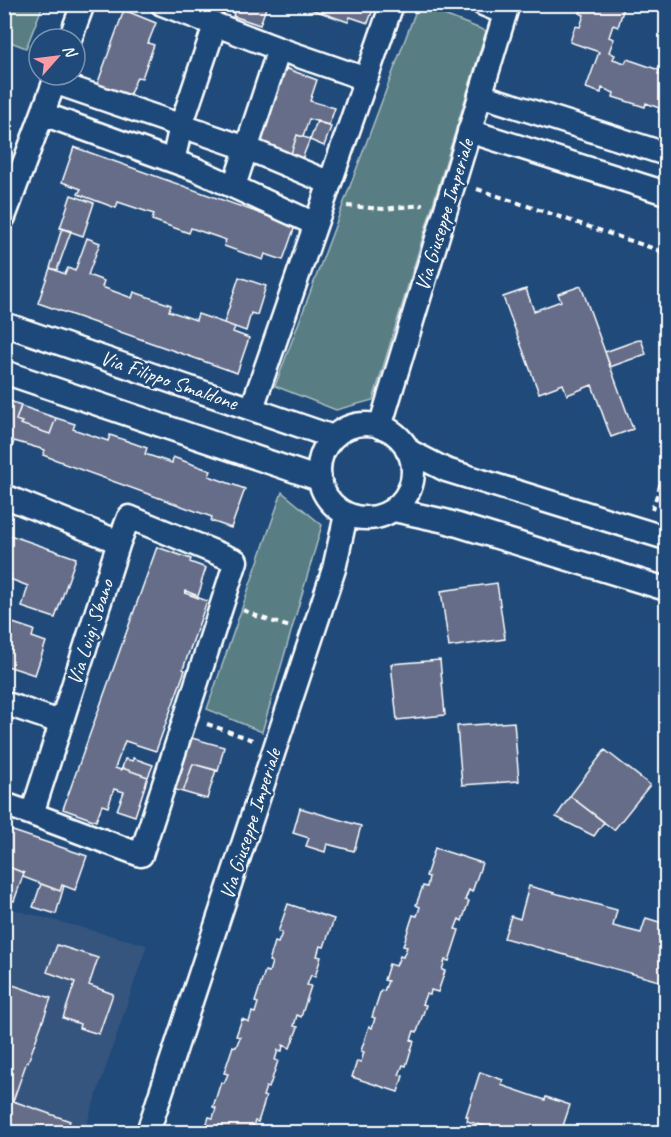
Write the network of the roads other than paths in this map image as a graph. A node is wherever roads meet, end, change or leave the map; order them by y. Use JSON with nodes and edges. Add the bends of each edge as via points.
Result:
{"nodes":[{"id":1,"x":83,"y":4,"type":"edge"},
{"id":2,"x":162,"y":4,"type":"edge"},
{"id":3,"x":392,"y":4,"type":"edge"},
{"id":4,"x":483,"y":4,"type":"edge"},
{"id":5,"x":507,"y":9,"type":"edge"},
{"id":6,"x":215,"y":25,"type":"junction"},
{"id":7,"x":74,"y":27,"type":"edge"},
{"id":8,"x":279,"y":49,"type":"junction"},
{"id":9,"x":366,"y":79,"type":"junction"},
{"id":10,"x":53,"y":87,"type":"edge"},
{"id":11,"x":77,"y":87,"type":"edge"},
{"id":12,"x":480,"y":94,"type":"junction"},
{"id":13,"x":42,"y":114,"type":"junction"},
{"id":14,"x":181,"y":126,"type":"junction"},
{"id":15,"x":469,"y":131,"type":"junction"},
{"id":16,"x":246,"y":148,"type":"junction"},
{"id":17,"x":666,"y":154,"type":"edge"},
{"id":18,"x":173,"y":161,"type":"junction"},
{"id":19,"x":330,"y":183,"type":"junction"},
{"id":20,"x":234,"y":186,"type":"junction"},
{"id":21,"x":666,"y":193,"type":"edge"},
{"id":22,"x":319,"y":214,"type":"junction"},
{"id":23,"x":4,"y":217,"type":"edge"},
{"id":24,"x":4,"y":324,"type":"edge"},
{"id":25,"x":4,"y":372,"type":"edge"},
{"id":26,"x":252,"y":408,"type":"junction"},
{"id":27,"x":380,"y":427,"type":"junction"},
{"id":28,"x":333,"y":437,"type":"junction"},
{"id":29,"x":408,"y":450,"type":"junction"},
{"id":30,"x":319,"y":479,"type":"junction"},
{"id":31,"x":4,"y":496,"type":"edge"},
{"id":32,"x":394,"y":510,"type":"junction"},
{"id":33,"x":346,"y":514,"type":"junction"},
{"id":34,"x":656,"y":535,"type":"edge"},
{"id":35,"x":119,"y":542,"type":"junction"},
{"id":36,"x":666,"y":589,"type":"edge"},
{"id":37,"x":4,"y":703,"type":"edge"},
{"id":38,"x":60,"y":722,"type":"junction"},
{"id":39,"x":4,"y":804,"type":"edge"},
{"id":40,"x":32,"y":814,"type":"junction"},
{"id":41,"x":148,"y":1132,"type":"edge"}],
"edges":[{"from":1,"to":7,"type":"street"},
{"from":2,"to":6,"type":"street"},
{"from":3,"to":9,"type":"street"},
{"from":4,"to":5,"type":"street"},
{"from":5,"to":12,"type":"street","name":"Via Giuseppe Imperiale"},
{"from":6,"to":8,"type":"street"},
{"from":6,"to":14,"type":"street"},
{"from":8,"to":9,"type":"street"},
{"from":8,"to":16,"type":"street"},
{"from":9,"to":19,"type":"street"},
{"from":10,"to":13,"type":"street"},
{"from":11,"to":14,"type":"street"},
{"from":12,"to":15,"type":"street","name":"Via Giuseppe Imperiale"},
{"from":12,"to":17,"type":"street"},
{"from":13,"to":18,"type":"street"},
{"from":13,"to":23,"type":"street"},
{"from":14,"to":16,"type":"street"},
{"from":14,"to":18,"type":"street"},
{"from":15,"to":21,"type":"street"},
{"from":15,"to":27,"type":"street","name":"Via Giuseppe Imperiale"},
{"from":16,"to":19,"type":"street"},
{"from":16,"to":20,"type":"street"},
{"from":18,"to":20,"type":"street"},
{"from":19,"to":22,"type":"street"},
{"from":20,"to":22,"type":"street"},
{"from":22,"to":26,"type":"street"},
{"from":24,"to":26,"type":"street","name":"Via Filippo Smaldone"},
{"from":25,"to":30,"type":"street"},
{"from":26,"to":28,"type":"street","name":"Via Filippo Smaldone"},
{"from":27,"to":28,"type":"street","via":[[367,424],[345,429]]},
{"from":27,"to":29,"type":"street","via":[[396,435]]},
{"from":28,"to":30,"type":"street","via":[[323,451]]},
{"from":29,"to":32,"type":"street","via":[[411,484]]},
{"from":29,"to":34,"type":"street","via":[[446,470]]},
{"from":30,"to":33,"type":"street","via":[[323,492]]},
{"from":31,"to":35,"type":"street"},
{"from":32,"to":33,"type":"street","via":[[365,519]]},
{"from":32,"to":36,"type":"street","via":[[445,521]]},
{"from":33,"to":41,"type":"street","name":"Via Giuseppe Imperiale","via":[[334,569]]},
{"from":35,"to":38,"type":"street","name":"Via Luigi Sbano"},
{"from":35,"to":40,"type":"street","name":"Via Luigi Sbano","via":[[129,517],[236,561],[141,855]]},
{"from":37,"to":38,"type":"street"},
{"from":38,"to":40,"type":"street","name":"Via Luigi Sbano"},
{"from":39,"to":40,"type":"street"}]}
